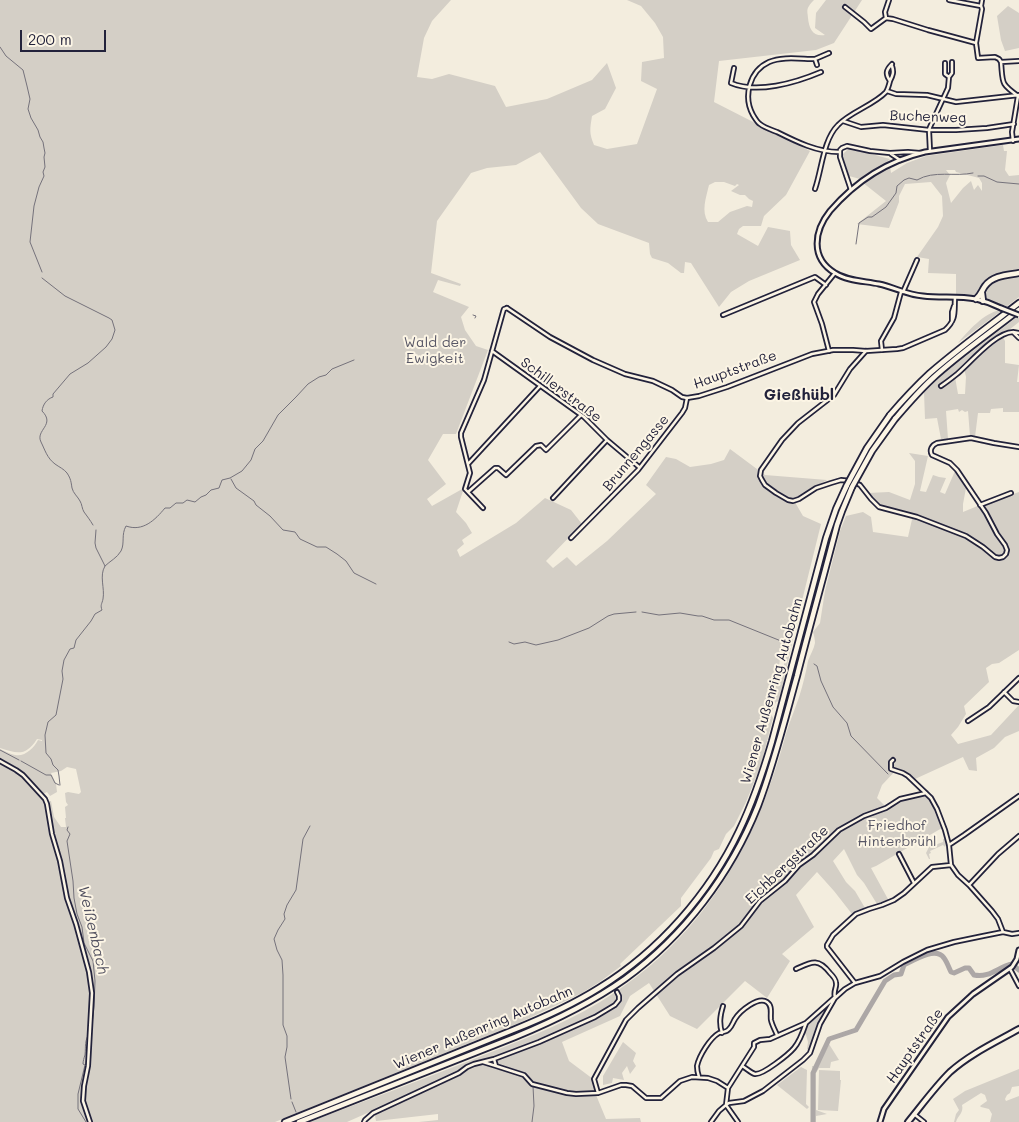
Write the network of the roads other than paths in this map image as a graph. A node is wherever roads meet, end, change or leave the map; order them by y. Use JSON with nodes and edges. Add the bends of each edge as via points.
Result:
{"nodes":[{"id":1,"x":888,"y":0,"type":"edge"},
{"id":2,"x":950,"y":0,"type":"edge"},
{"id":3,"x":982,"y":0,"type":"edge"},
{"id":4,"x":981,"y":6,"type":"junction"},
{"id":5,"x":845,"y":7,"type":"dead end"},
{"id":6,"x":886,"y":18,"type":"junction"},
{"id":7,"x":976,"y":43,"type":"junction"},
{"id":8,"x":829,"y":53,"type":"dead end"},
{"id":9,"x":815,"y":59,"type":"junction"},
{"id":10,"x":1019,"y":61,"type":"edge"},
{"id":11,"x":952,"y":62,"type":"dead end"},
{"id":12,"x":1001,"y":62,"type":"junction"},
{"id":13,"x":945,"y":63,"type":"dead end"},
{"id":14,"x":817,"y":65,"type":"dead end"},
{"id":15,"x":734,"y":68,"type":"dead end"},
{"id":16,"x":821,"y":72,"type":"dead end"},
{"id":17,"x":949,"y":77,"type":"junction"},
{"id":18,"x":890,"y":81,"type":"junction"},
{"id":19,"x":749,"y":87,"type":"junction"},
{"id":20,"x":887,"y":91,"type":"junction"},
{"id":21,"x":1018,"y":96,"type":"edge"},
{"id":22,"x":943,"y":99,"type":"junction"},
{"id":23,"x":843,"y":121,"type":"junction"},
{"id":24,"x":1014,"y":124,"type":"junction"},
{"id":25,"x":929,"y":130,"type":"junction"},
{"id":26,"x":1019,"y":139,"type":"edge"},
{"id":27,"x":1013,"y":141,"type":"junction"},
{"id":28,"x":825,"y":151,"type":"junction"},
{"id":29,"x":930,"y":151,"type":"junction"},
{"id":30,"x":840,"y":152,"type":"junction"},
{"id":31,"x":890,"y":153,"type":"junction"},
{"id":32,"x":920,"y":153,"type":"junction"},
{"id":33,"x":900,"y":160,"type":"junction"},
{"id":34,"x":815,"y":189,"type":"dead end"},
{"id":35,"x":850,"y":190,"type":"junction"},
{"id":36,"x":917,"y":260,"type":"dead end"},
{"id":37,"x":835,"y":273,"type":"junction"},
{"id":38,"x":1019,"y":274,"type":"edge"},
{"id":39,"x":826,"y":286,"type":"junction"},
{"id":40,"x":902,"y":292,"type":"junction"},
{"id":41,"x":982,"y":293,"type":"junction"},
{"id":42,"x":955,"y":298,"type":"junction"},
{"id":43,"x":976,"y":299,"type":"junction"},
{"id":44,"x":983,"y":301,"type":"junction"},
{"id":45,"x":1019,"y":303,"type":"edge"},
{"id":46,"x":1019,"y":310,"type":"edge"},
{"id":47,"x":723,"y":315,"type":"dead end"},
{"id":48,"x":1019,"y":315,"type":"edge"},
{"id":49,"x":1013,"y":332,"type":"junction"},
{"id":50,"x":1019,"y":333,"type":"edge"},
{"id":51,"x":1019,"y":338,"type":"edge"},
{"id":52,"x":882,"y":350,"type":"junction"},
{"id":53,"x":492,"y":351,"type":"junction"},
{"id":54,"x":828,"y":351,"type":"junction"},
{"id":55,"x":866,"y":351,"type":"junction"},
{"id":56,"x":540,"y":386,"type":"junction"},
{"id":57,"x":941,"y":386,"type":"dead end"},
{"id":58,"x":687,"y":398,"type":"junction"},
{"id":59,"x":581,"y":415,"type":"junction"},
{"id":60,"x":607,"y":440,"type":"junction"},
{"id":61,"x":1019,"y":447,"type":"edge"},
{"id":62,"x":468,"y":464,"type":"junction"},
{"id":63,"x":639,"y":467,"type":"junction"},
{"id":64,"x":468,"y":492,"type":"junction"},
{"id":65,"x":1011,"y":493,"type":"dead end"},
{"id":66,"x":553,"y":498,"type":"dead end"},
{"id":67,"x":980,"y":505,"type":"junction"},
{"id":68,"x":483,"y":508,"type":"dead end"},
{"id":69,"x":571,"y":538,"type":"dead end"},
{"id":70,"x":1019,"y":678,"type":"edge"},
{"id":71,"x":1004,"y":692,"type":"junction"},
{"id":72,"x":1019,"y":702,"type":"edge"},
{"id":73,"x":968,"y":721,"type":"dead end"},
{"id":74,"x":893,"y":760,"type":"dead end"},
{"id":75,"x":0,"y":761,"type":"edge"},
{"id":76,"x":926,"y":793,"type":"junction"},
{"id":77,"x":1019,"y":796,"type":"edge"},
{"id":78,"x":1019,"y":836,"type":"edge"},
{"id":79,"x":949,"y":845,"type":"junction"},
{"id":80,"x":899,"y":854,"type":"dead end"},
{"id":81,"x":951,"y":865,"type":"junction"},
{"id":82,"x":914,"y":883,"type":"junction"},
{"id":83,"x":970,"y":885,"type":"junction"},
{"id":84,"x":1003,"y":932,"type":"junction"},
{"id":85,"x":1019,"y":933,"type":"edge"},
{"id":86,"x":1019,"y":950,"type":"edge"},
{"id":87,"x":1012,"y":967,"type":"junction"},
{"id":88,"x":796,"y":969,"type":"dead end"},
{"id":89,"x":855,"y":983,"type":"junction"},
{"id":90,"x":1019,"y":986,"type":"edge"},
{"id":91,"x":617,"y":992,"type":"dead end"},
{"id":92,"x":835,"y":998,"type":"junction"},
{"id":93,"x":723,"y":1006,"type":"dead end"},
{"id":94,"x":806,"y":1023,"type":"junction"},
{"id":95,"x":1019,"y":1029,"type":"edge"},
{"id":96,"x":722,"y":1033,"type":"junction"},
{"id":97,"x":777,"y":1035,"type":"junction"},
{"id":98,"x":494,"y":1059,"type":"junction"},
{"id":99,"x":482,"y":1062,"type":"junction"},
{"id":100,"x":496,"y":1066,"type":"junction"},
{"id":101,"x":742,"y":1066,"type":"junction"},
{"id":102,"x":699,"y":1077,"type":"junction"},
{"id":103,"x":728,"y":1088,"type":"junction"},
{"id":104,"x":598,"y":1093,"type":"junction"},
{"id":105,"x":726,"y":1105,"type":"junction"},
{"id":106,"x":914,"y":1114,"type":"junction"},
{"id":107,"x":90,"y":1122,"type":"edge"},
{"id":108,"x":285,"y":1122,"type":"edge"},
{"id":109,"x":299,"y":1122,"type":"edge"},
{"id":110,"x":364,"y":1122,"type":"edge"},
{"id":111,"x":711,"y":1122,"type":"edge"},
{"id":112,"x":738,"y":1122,"type":"edge"},
{"id":113,"x":880,"y":1122,"type":"edge"},
{"id":114,"x":908,"y":1122,"type":"edge"},
{"id":115,"x":924,"y":1122,"type":"edge"}],
"edges":[{"from":1,"to":6,"type":"street"},
{"from":2,"to":4,"type":"street"},
{"from":3,"to":4,"type":"street"},
{"from":4,"to":7,"type":"street"},
{"from":5,"to":6,"type":"street","via":[[871,29]]},
{"from":6,"to":7,"type":"street"},
{"from":7,"to":12,"type":"street","via":[[978,58],[995,57]]},
{"from":8,"to":9,"type":"street"},
{"from":9,"to":14,"type":"street"},
{"from":9,"to":19,"type":"street","via":[[768,62],[756,73]]},
{"from":10,"to":12,"type":"street"},
{"from":11,"to":17,"type":"street"},
{"from":12,"to":21,"type":"street","via":[[1003,83]]},
{"from":13,"to":17,"type":"street","via":[[945,74]]},
{"from":15,"to":19,"type":"street","via":[[731,83]]},
{"from":16,"to":19,"type":"street","via":[[791,83]]},
{"from":17,"to":22,"type":"street"},
{"from":18,"to":18,"type":"street","via":[[893,76],[892,64],[886,76]]},
{"from":18,"to":20,"type":"street"},
{"from":19,"to":28,"type":"street","via":[[750,110],[759,124]]},
{"from":20,"to":22,"type":"street"},
{"from":20,"to":23,"type":"street"},
{"from":21,"to":22,"type":"street","via":[[956,102]]},
{"from":21,"to":24,"type":"street"},
{"from":22,"to":25,"type":"street"},
{"from":23,"to":25,"type":"street","name":"Buchenweg","via":[[861,126]]},
{"from":23,"to":28,"type":"street","via":[[832,132]]},
{"from":24,"to":25,"type":"street","name":"Buchenweg"},
{"from":24,"to":27,"type":"street"},
{"from":25,"to":29,"type":"street"},
{"from":26,"to":27,"type":"main road"},
{"from":27,"to":29,"type":"main road"},
{"from":28,"to":30,"type":"street"},
{"from":28,"to":34,"type":"street"},
{"from":29,"to":32,"type":"main road"},
{"from":30,"to":31,"type":"street","via":[[847,146]]},
{"from":30,"to":35,"type":"street"},
{"from":31,"to":32,"type":"street"},
{"from":31,"to":33,"type":"street"},
{"from":32,"to":33,"type":"main road"},
{"from":33,"to":35,"type":"main road","via":[[873,173]]},
{"from":35,"to":37,"type":"main road","via":[[824,219],[816,238],[824,263]]},
{"from":36,"to":40,"type":"street"},
{"from":37,"to":39,"type":"street"},
{"from":37,"to":40,"type":"main road"},
{"from":38,"to":41,"type":"highway","via":[[992,280]]},
{"from":39,"to":47,"type":"street","via":[[815,277]]},
{"from":39,"to":54,"type":"street","via":[[814,302]]},
{"from":40,"to":42,"type":"main road"},
{"from":40,"to":52,"type":"street","via":[[894,318],[882,340]]},
{"from":41,"to":43,"type":"highway"},
{"from":41,"to":44,"type":"highway"},
{"from":42,"to":43,"type":"main road"},
{"from":42,"to":52,"type":"street","name":"Hauptstraße","via":[[952,322],[945,330],[897,350]]},
{"from":43,"to":44,"type":"main road"},
{"from":44,"to":48,"type":"main road","bridge":true},
{"from":45,"to":108,"type":"highway","name":"Wiener Außenring Autobahn","bridge":true,"via":[[929,374],[890,415],[866,448],[847,484],[826,538],[781,710],[754,796],[726,855],[688,910],[647,952],[600,988],[576,1001],[545,1017]]},
{"from":46,"to":109,"type":"highway","name":"Wiener Außenring Autobahn","bridge":true,"via":[[954,360],[912,399],[872,451],[852,487],[837,525],[758,807],[732,859],[693,915],[652,957],[580,1008]]},
{"from":49,"to":50,"type":"street"},
{"from":49,"to":51,"type":"street"},
{"from":49,"to":57,"type":"street","via":[[1007,332],[981,350]]},
{"from":52,"to":55,"type":"street","name":"Hauptstraße"},
{"from":53,"to":56,"type":"street","name":"Schillerstraße"},
{"from":53,"to":58,"type":"street","name":"Hauptstraße","via":[[504,309],[507,308],[550,337],[593,360],[625,374],[653,381]]},
{"from":53,"to":62,"type":"street","via":[[484,380],[461,433]]},
{"from":54,"to":55,"type":"street","name":"Hauptstraße"},
{"from":54,"to":58,"type":"street","name":"Hauptstraße","via":[[804,356],[727,388]]},
{"from":55,"to":67,"type":"street","via":[[834,395],[782,440],[761,470],[760,476],[765,485],[788,500],[799,500],[824,485],[841,480],[852,481],[860,485],[879,507],[917,517],[966,536],[995,557],[1003,557],[1007,550],[1005,545]]},
{"from":56,"to":59,"type":"street","name":"Schillerstraße"},
{"from":56,"to":62,"type":"street"},
{"from":58,"to":63,"type":"street","name":"Brunnengasse","via":[[682,413]]},
{"from":59,"to":60,"type":"street","name":"Schillerstraße"},
{"from":59,"to":64,"type":"street","via":[[546,450],[541,445],[536,446],[506,475],[495,468]]},
{"from":60,"to":63,"type":"street","name":"Schillerstraße"},
{"from":60,"to":66,"type":"street"},
{"from":61,"to":67,"type":"street","via":[[971,438],[933,444],[932,455],[957,470]]},
{"from":62,"to":64,"type":"street"},
{"from":63,"to":69,"type":"street","name":"Brunnengasse"},
{"from":64,"to":68,"type":"street"},
{"from":65,"to":67,"type":"street"},
{"from":70,"to":71,"type":"street"},
{"from":71,"to":72,"type":"street"},
{"from":71,"to":73,"type":"street"},
{"from":74,"to":76,"type":"street","via":[[891,769],[903,772]]},
{"from":75,"to":107,"type":"street","via":[[23,775],[45,799],[89,972],[92,993],[83,1102]]},
{"from":76,"to":79,"type":"street","via":[[937,809]]},
{"from":76,"to":104,"type":"street","name":"Eichbergstraße","via":[[900,799],[839,830],[760,901],[740,926],[653,995],[626,1020],[594,1079]]},
{"from":77,"to":79,"type":"street"},
{"from":78,"to":83,"type":"street"},
{"from":79,"to":81,"type":"street"},
{"from":80,"to":82,"type":"street"},
{"from":81,"to":82,"type":"street","via":[[932,867]]},
{"from":81,"to":83,"type":"street","via":[[958,876]]},
{"from":82,"to":89,"type":"street","via":[[894,900],[856,914],[827,944]]},
{"from":83,"to":84,"type":"street","via":[[998,919]]},
{"from":84,"to":85,"type":"street"},
{"from":84,"to":89,"type":"street","via":[[927,950],[880,976]]},
{"from":86,"to":87,"type":"main road"},
{"from":87,"to":90,"type":"street"},
{"from":87,"to":113,"type":"main road","name":"Hauptstraße","via":[[973,994],[948,1017],[884,1109]]},
{"from":88,"to":92,"type":"street","via":[[814,962],[825,966],[837,983],[833,992]]},
{"from":89,"to":92,"type":"street"},
{"from":91,"to":98,"type":"street","via":[[619,996],[615,1005],[595,1018]]},
{"from":92,"to":94,"type":"street"},
{"from":92,"to":105,"type":"street","via":[[819,1027],[810,1053],[803,1060],[763,1092]]},
{"from":93,"to":96,"type":"street","via":[[720,1017]]},
{"from":94,"to":97,"type":"street"},
{"from":94,"to":101,"type":"street","via":[[800,1040],[786,1057],[760,1074]]},
{"from":95,"to":106,"type":"main road","via":[[960,1064]]},
{"from":96,"to":97,"type":"street","via":[[730,1028],[744,1009],[761,1000],[771,1006],[771,1020]]},
{"from":96,"to":102,"type":"street","via":[[705,1047],[697,1067]]},
{"from":97,"to":101,"type":"street","via":[[754,1043]]},
{"from":98,"to":99,"type":"street"},
{"from":98,"to":100,"type":"street"},
{"from":99,"to":100,"type":"street"},
{"from":99,"to":110,"type":"street","via":[[373,1113]]},
{"from":100,"to":104,"type":"street","via":[[524,1075],[532,1084],[567,1093]]},
{"from":101,"to":103,"type":"street"},
{"from":102,"to":103,"type":"street","via":[[717,1081]]},
{"from":102,"to":104,"type":"street","via":[[680,1081],[661,1098],[646,1098],[626,1085]]},
{"from":103,"to":105,"type":"street"},
{"from":105,"to":111,"type":"street"},
{"from":105,"to":112,"type":"street"},
{"from":106,"to":114,"type":"main road"},
{"from":106,"to":115,"type":"street"}]}
